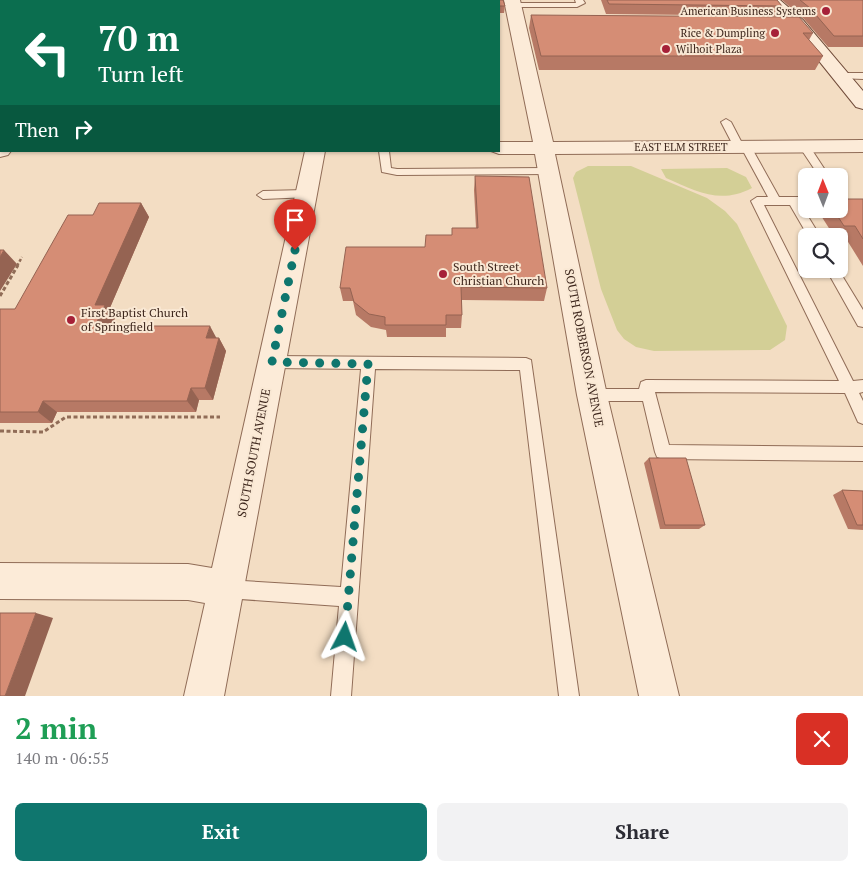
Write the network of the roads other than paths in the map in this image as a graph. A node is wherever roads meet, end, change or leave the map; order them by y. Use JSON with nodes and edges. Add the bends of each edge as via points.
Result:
{"nodes":[{"id":1,"x":580,"y":0,"type":"edge"},
{"id":2,"x":771,"y":0,"type":"edge"},
{"id":3,"x":510,"y":11,"type":"edge"},
{"id":4,"x":574,"y":20,"type":"edge"},
{"id":5,"x":770,"y":22,"type":"edge"},
{"id":6,"x":797,"y":23,"type":"junction"},
{"id":7,"x":841,"y":76,"type":"junction"},
{"id":8,"x":863,"y":76,"type":"edge"},
{"id":9,"x":863,"y":103,"type":"edge"},
{"id":10,"x":726,"y":122,"type":"dead end"},
{"id":11,"x":804,"y":146,"type":"junction"},
{"id":12,"x":863,"y":146,"type":"edge"},
{"id":13,"x":742,"y":147,"type":"junction"},
{"id":14,"x":500,"y":148,"type":"edge"},
{"id":15,"x":315,"y":152,"type":"edge"},
{"id":16,"x":384,"y":152,"type":"edge"},
{"id":17,"x":546,"y":159,"type":"junction"},
{"id":18,"x":819,"y":168,"type":"edge"},
{"id":19,"x":306,"y":194,"type":"junction"},
{"id":20,"x":263,"y":195,"type":"dead end"},
{"id":21,"x":776,"y":201,"type":"junction"},
{"id":22,"x":794,"y":201,"type":"junction"},
{"id":23,"x":798,"y":201,"type":"edge"},
{"id":24,"x":809,"y":228,"type":"edge"},
{"id":25,"x":837,"y":278,"type":"edge"},
{"id":26,"x":863,"y":322,"type":"edge"},
{"id":27,"x":272,"y":362,"type":"junction"},
{"id":28,"x":368,"y":364,"type":"junction"},
{"id":29,"x":856,"y":387,"type":"edge"},
{"id":30,"x":592,"y":395,"type":"junction"},
{"id":31,"x":648,"y":395,"type":"junction"},
{"id":32,"x":863,"y":417,"type":"edge"},
{"id":33,"x":863,"y":454,"type":"edge"},
{"id":34,"x":0,"y":581,"type":"edge"},
{"id":35,"x":226,"y":589,"type":"junction"},
{"id":36,"x":348,"y":597,"type":"junction"},
{"id":37,"x":204,"y":696,"type":"edge"},
{"id":38,"x":341,"y":696,"type":"edge"},
{"id":39,"x":569,"y":696,"type":"edge"},
{"id":40,"x":659,"y":696,"type":"edge"}],
"edges":[{"from":1,"to":3,"type":"lane","via":[[577,5]]},
{"from":2,"to":6,"type":"street"},
{"from":3,"to":4,"type":"street"},
{"from":3,"to":17,"type":"street","name":"SOUTH ROBBERSON AVENUE"},
{"from":5,"to":6,"type":"street"},
{"from":6,"to":7,"type":"street"},
{"from":7,"to":8,"type":"lane"},
{"from":7,"to":9,"type":"street"},
{"from":10,"to":13,"type":"lane"},
{"from":11,"to":12,"type":"street","name":"EAST ELM STREET"},
{"from":11,"to":13,"type":"street","name":"EAST ELM STREET"},
{"from":11,"to":18,"type":"lane"},
{"from":13,"to":17,"type":"street","name":"EAST ELM STREET"},
{"from":13,"to":21,"type":"lane"},
{"from":14,"to":17,"type":"street","name":"EAST ELM STREET"},
{"from":15,"to":19,"type":"street","name":"SOUTH SOUTH AVENUE"},
{"from":16,"to":17,"type":"lane","via":[[386,170],[397,172]]},
{"from":17,"to":30,"type":"street","name":"SOUTH ROBBERSON AVENUE"},
{"from":19,"to":20,"type":"lane"},
{"from":19,"to":27,"type":"street","name":"SOUTH SOUTH AVENUE"},
{"from":21,"to":22,"type":"lane"},
{"from":21,"to":29,"type":"lane","via":[[757,201]]},
{"from":22,"to":23,"type":"lane"},
{"from":22,"to":24,"type":"lane"},
{"from":25,"to":26,"type":"lane"},
{"from":27,"to":28,"type":"lane"},
{"from":27,"to":35,"type":"street","name":"SOUTH SOUTH AVENUE"},
{"from":28,"to":36,"type":"lane"},
{"from":28,"to":39,"type":"lane","via":[[526,364]]},
{"from":29,"to":31,"type":"lane","via":[[646,386]]},
{"from":29,"to":32,"type":"lane"},
{"from":30,"to":31,"type":"lane"},
{"from":30,"to":40,"type":"street","name":"SOUTH ROBBERSON AVENUE"},
{"from":31,"to":33,"type":"lane","via":[[663,452]]},
{"from":34,"to":35,"type":"street","via":[[188,582]]},
{"from":35,"to":36,"type":"lane"},
{"from":35,"to":37,"type":"street","name":"SOUTH SOUTH AVENUE"},
{"from":36,"to":38,"type":"lane"}]}
